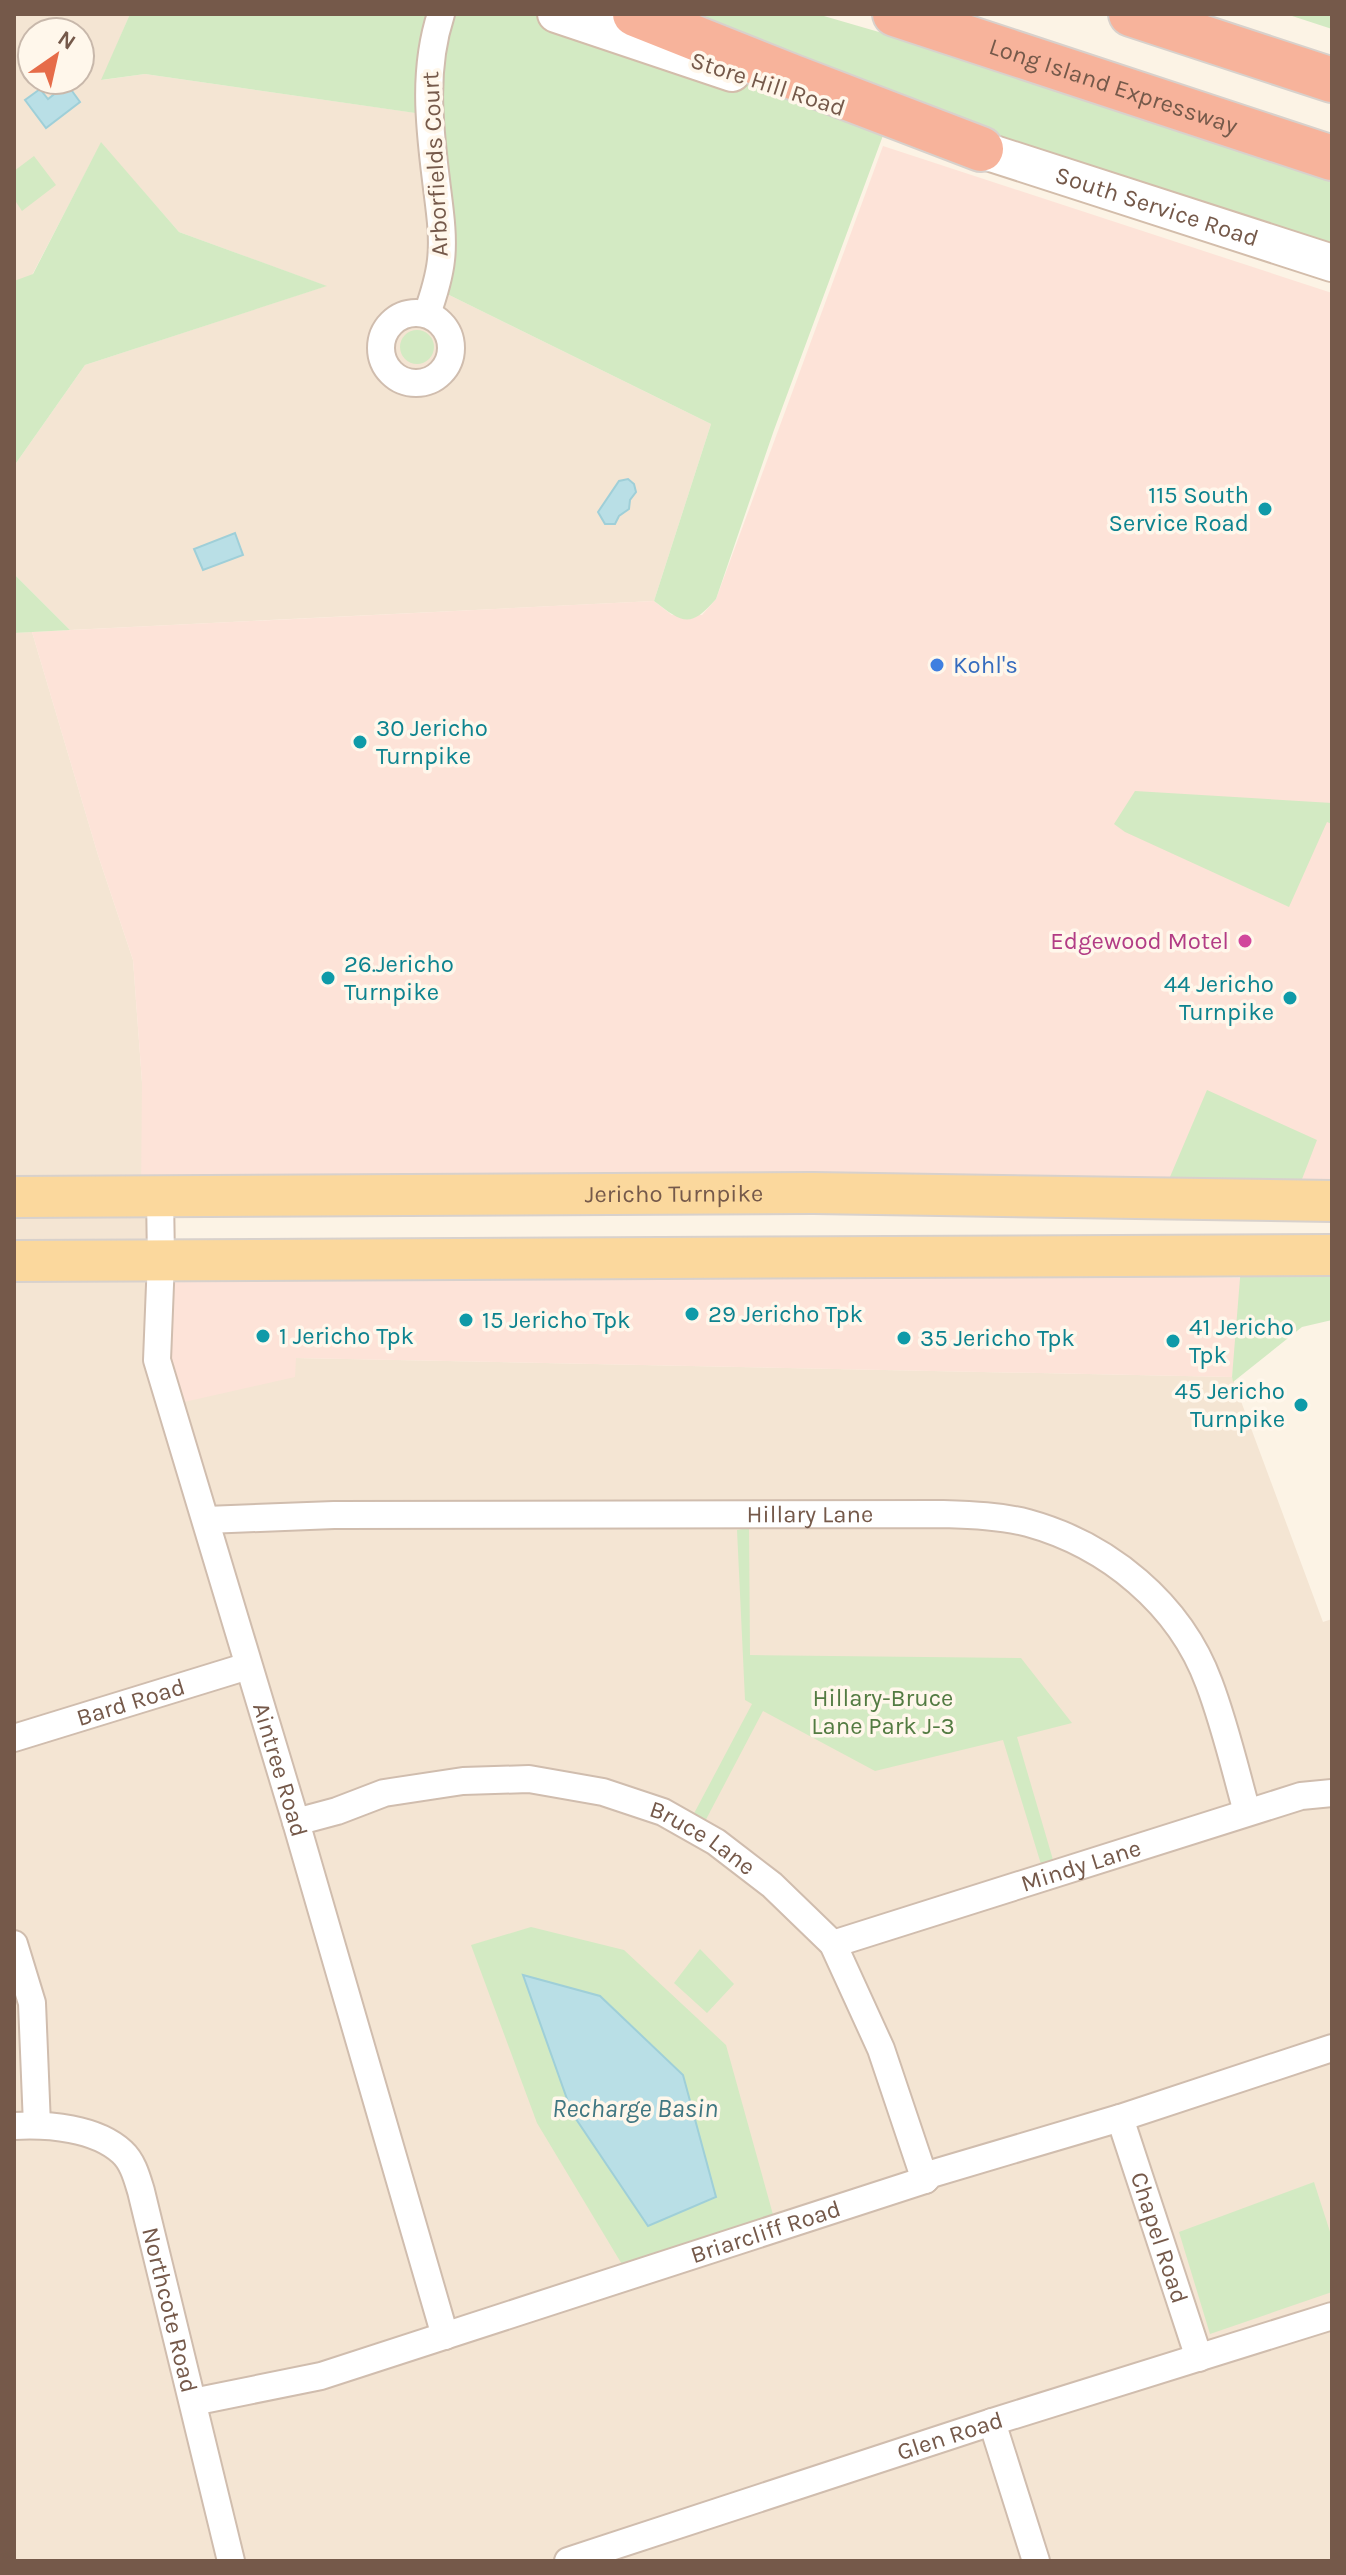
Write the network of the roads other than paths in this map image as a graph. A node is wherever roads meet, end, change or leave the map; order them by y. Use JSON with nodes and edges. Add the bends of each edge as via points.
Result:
{"nodes":[{"id":1,"x":441,"y":14,"type":"edge"},
{"id":2,"x":556,"y":14,"type":"edge"},
{"id":3,"x":635,"y":14,"type":"edge"},
{"id":4,"x":895,"y":14,"type":"edge"},
{"id":5,"x":1131,"y":14,"type":"edge"},
{"id":6,"x":1332,"y":80,"type":"edge"},
{"id":7,"x":981,"y":149,"type":"junction"},
{"id":8,"x":1332,"y":158,"type":"edge"},
{"id":9,"x":1332,"y":263,"type":"edge"},
{"id":10,"x":427,"y":314,"type":"dead end"},
{"id":11,"x":160,"y":1196,"type":"junction"},
{"id":12,"x":14,"y":1197,"type":"edge"},
{"id":13,"x":1332,"y":1201,"type":"edge"},
{"id":14,"x":1332,"y":1255,"type":"edge"},
{"id":15,"x":161,"y":1260,"type":"junction"},
{"id":16,"x":14,"y":1261,"type":"edge"},
{"id":17,"x":206,"y":1520,"type":"junction"},
{"id":18,"x":248,"y":1666,"type":"junction"},
{"id":19,"x":14,"y":1738,"type":"edge"},
{"id":20,"x":1332,"y":1793,"type":"edge"},
{"id":21,"x":1247,"y":1812,"type":"junction"},
{"id":22,"x":296,"y":1822,"type":"junction"},
{"id":23,"x":14,"y":1944,"type":"edge"},
{"id":24,"x":833,"y":1944,"type":"junction"},
{"id":25,"x":1332,"y":2048,"type":"edge"},
{"id":26,"x":1120,"y":2118,"type":"junction"},
{"id":27,"x":25,"y":2125,"type":"edge"},
{"id":28,"x":925,"y":2180,"type":"junction"},
{"id":29,"x":1332,"y":2316,"type":"edge"},
{"id":30,"x":445,"y":2336,"type":"junction"},
{"id":31,"x":1199,"y":2358,"type":"junction"},
{"id":32,"x":193,"y":2402,"type":"junction"},
{"id":33,"x":992,"y":2422,"type":"junction"},
{"id":34,"x":231,"y":2561,"type":"edge"},
{"id":35,"x":568,"y":2561,"type":"edge"},
{"id":36,"x":1036,"y":2561,"type":"edge"}],
"edges":[{"from":1,"to":10,"type":"street","name":"Arborfields Court","via":[[429,74],[441,260]]},
{"from":2,"to":7,"type":"main road","name":"Store Hill Road"},
{"from":3,"to":7,"type":"highway"},
{"from":4,"to":8,"type":"highway","name":"Long Island Expressway"},
{"from":5,"to":6,"type":"highway"},
{"from":7,"to":9,"type":"main road","name":"South Service Road"},
{"from":11,"to":12,"type":"main road","name":"Jericho Turnpike"},
{"from":11,"to":13,"type":"main road","name":"Jericho Turnpike","via":[[802,1193]]},
{"from":11,"to":15,"type":"street","name":"Aintree Road"},
{"from":14,"to":15,"type":"main road"},
{"from":15,"to":16,"type":"main road"},
{"from":15,"to":17,"type":"street","name":"Aintree Road","via":[[157,1360]]},
{"from":17,"to":18,"type":"street","name":"Aintree Road"},
{"from":17,"to":21,"type":"street","name":"Hillary Lane","via":[[943,1514],[1027,1523],[1101,1554],[1146,1588],[1171,1616],[1209,1682]]},
{"from":18,"to":19,"type":"street","name":"Bard Road"},
{"from":18,"to":22,"type":"street","name":"Aintree Road"},
{"from":20,"to":21,"type":"street","name":"Mindy Lane"},
{"from":21,"to":24,"type":"street","name":"Mindy Lane"},
{"from":22,"to":24,"type":"street","name":"Bruce Lane","via":[[384,1793],[463,1781],[529,1779],[603,1792],[663,1812],[716,1842],[772,1885]]},
{"from":22,"to":30,"type":"street","name":"Aintree Road"},
{"from":23,"to":27,"type":"street","via":[[32,2003]]},
{"from":24,"to":28,"type":"street","name":"Bruce Lane","via":[[881,2049]]},
{"from":25,"to":26,"type":"street","name":"Briarcliff Road"},
{"from":26,"to":28,"type":"street","name":"Briarcliff Road"},
{"from":26,"to":31,"type":"street","name":"Chapel Road"},
{"from":27,"to":32,"type":"street","name":"Northcote Road","via":[[104,2140],[132,2166]]},
{"from":28,"to":30,"type":"street","name":"Briarcliff Road"},
{"from":29,"to":31,"type":"street","name":"Glen Road"},
{"from":30,"to":32,"type":"street","name":"Briarcliff Road","via":[[321,2376]]},
{"from":31,"to":33,"type":"street","name":"Glen Road"},
{"from":32,"to":34,"type":"street","name":"Northcote Road"},
{"from":33,"to":35,"type":"street","name":"Glen Road"},
{"from":33,"to":36,"type":"street"}]}
